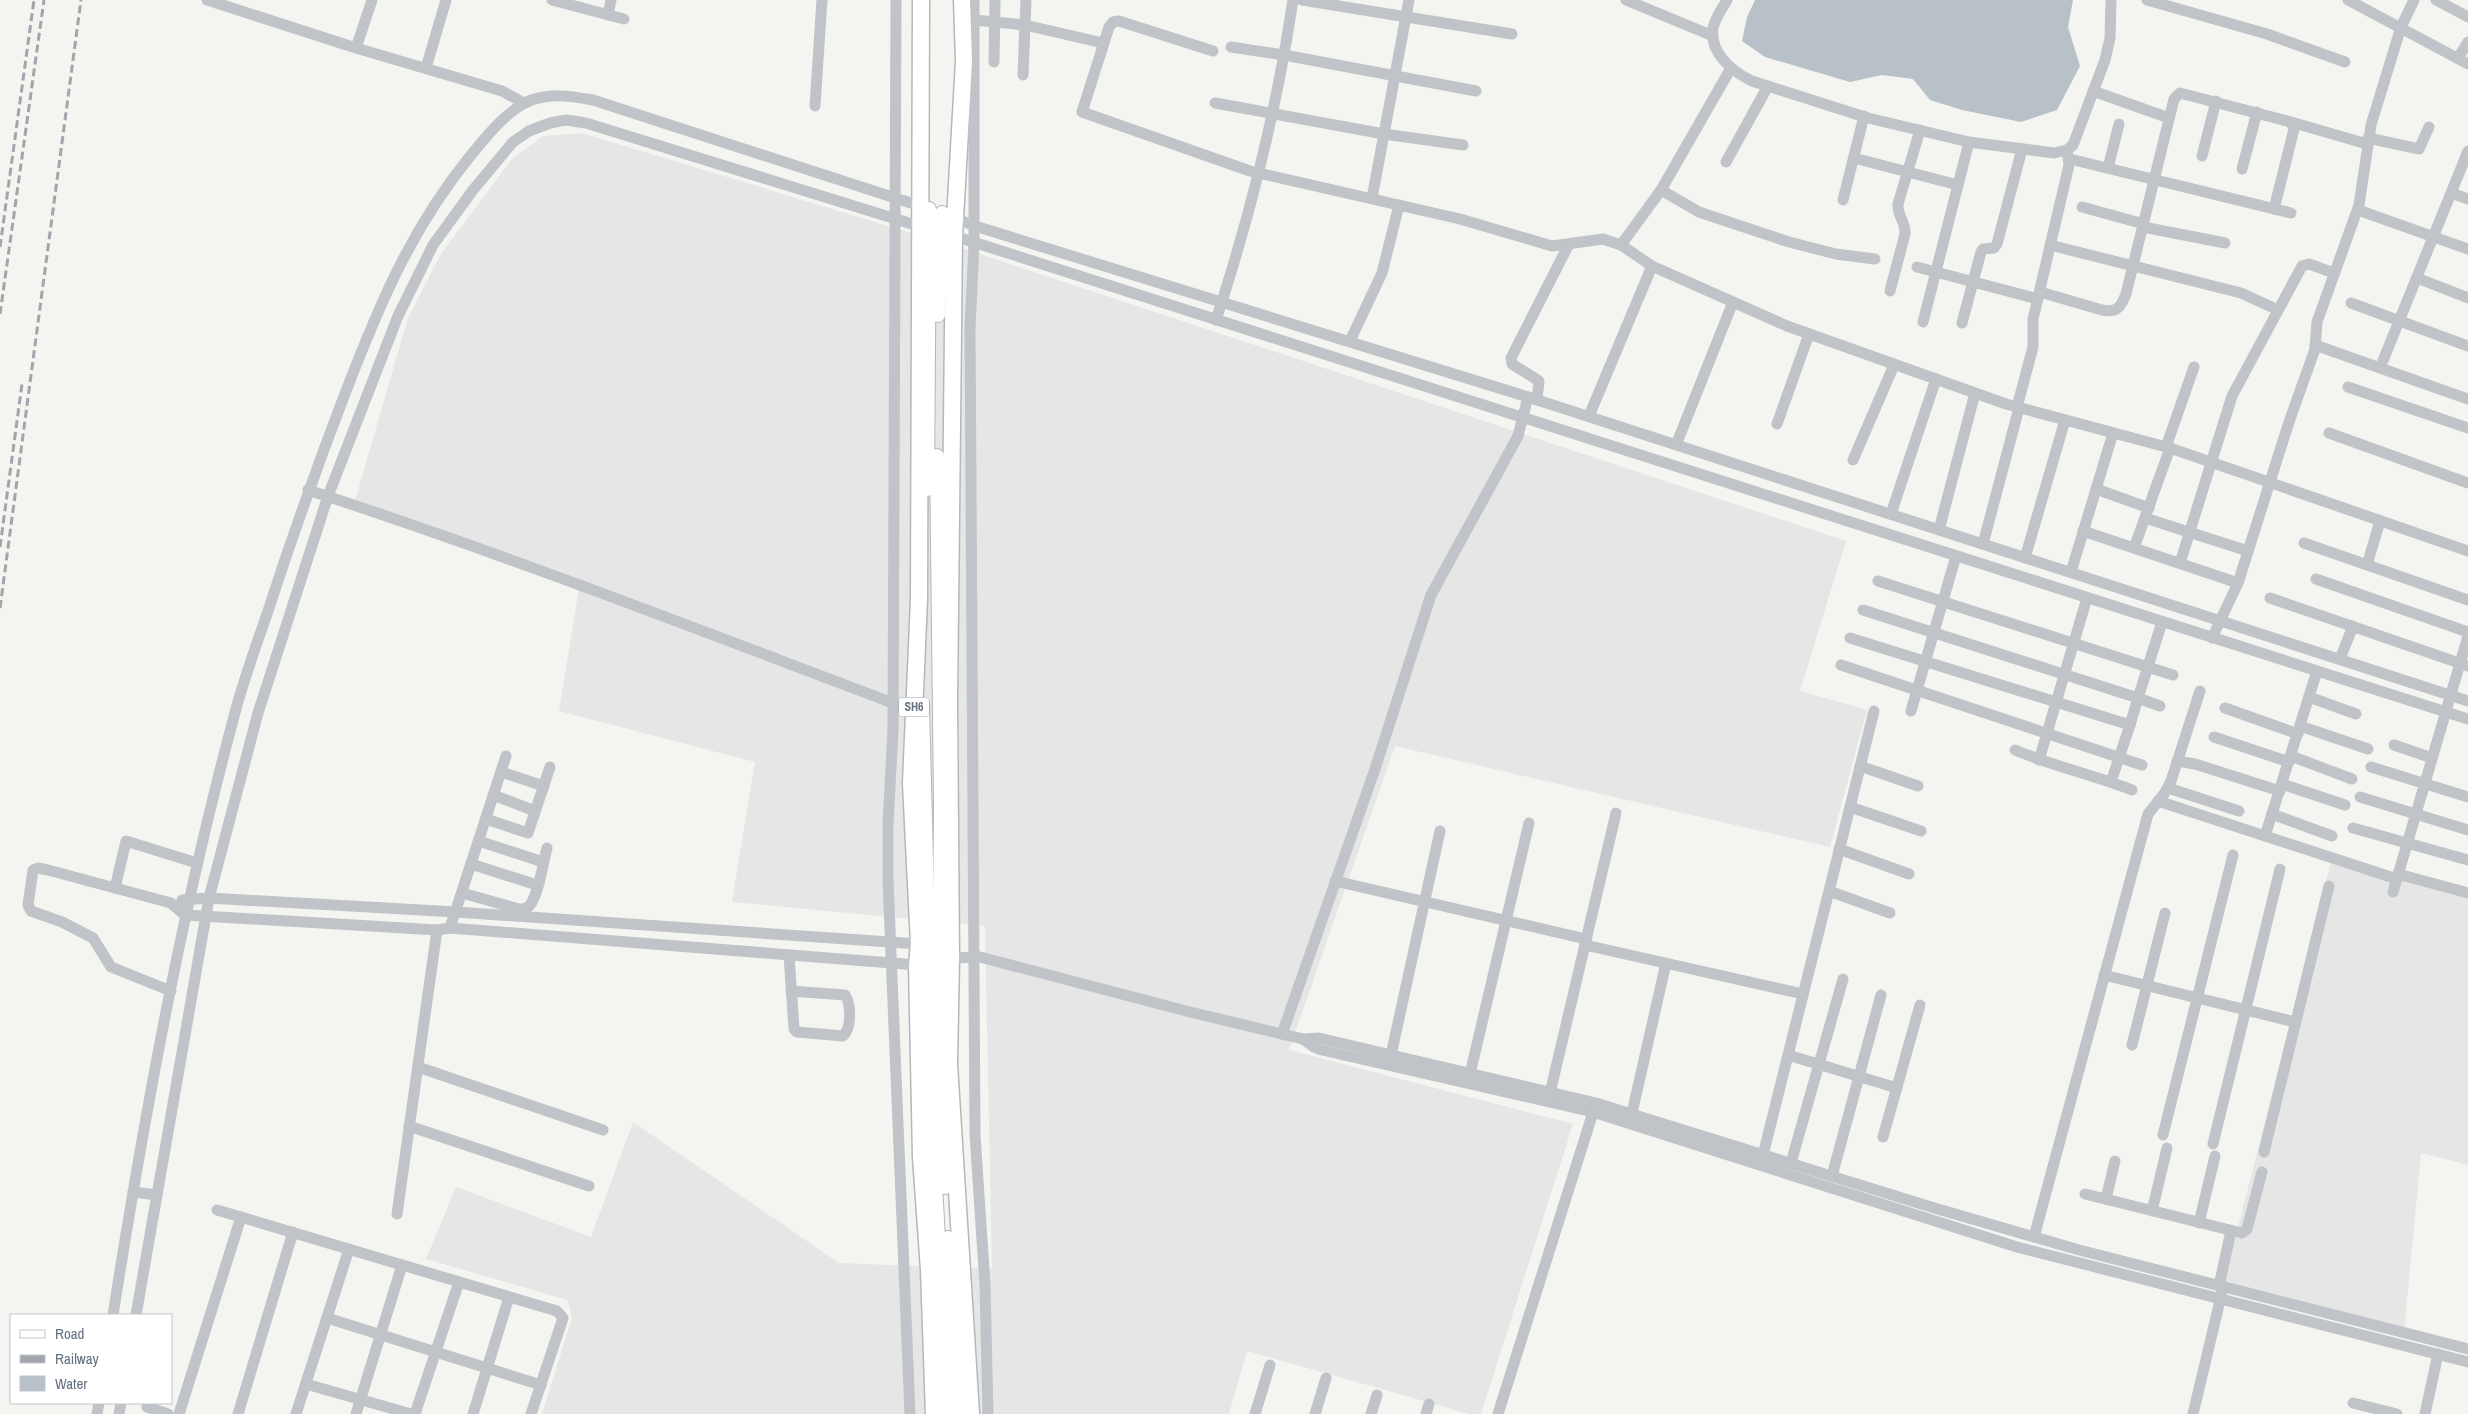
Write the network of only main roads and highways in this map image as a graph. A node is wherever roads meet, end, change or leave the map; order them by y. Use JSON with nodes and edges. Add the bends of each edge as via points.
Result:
{"nodes":[{"id":1,"x":921,"y":0,"type":"edge"},
{"id":2,"x":962,"y":0,"type":"edge"},
{"id":3,"x":937,"y":211,"type":"junction"},
{"id":4,"x":936,"y":231,"type":"junction"},
{"id":5,"x":934,"y":1414,"type":"edge"},
{"id":6,"x":948,"y":1414,"type":"edge"},
{"id":7,"x":959,"y":1414,"type":"edge"},
{"id":8,"x":972,"y":1414,"type":"edge"}],
"edges":[{"from":1,"to":3,"type":"highway","number":"SH6"},
{"from":2,"to":3,"type":"highway","via":[[964,62]]},
{"from":3,"to":4,"type":"highway","number":"SH6"},
{"from":3,"to":4,"type":"highway"},
{"from":4,"to":5,"type":"highway","number":"SH6","via":[[911,783],[919,944],[921,1157]]},
{"from":4,"to":6,"type":"main road","via":[[922,713],[923,824],[928,940],[928,1062]]},
{"from":4,"to":7,"type":"main road","via":[[941,803],[939,1061]]},
{"from":4,"to":8,"type":"highway","via":[[949,702],[952,958],[949,1064]]}]}
